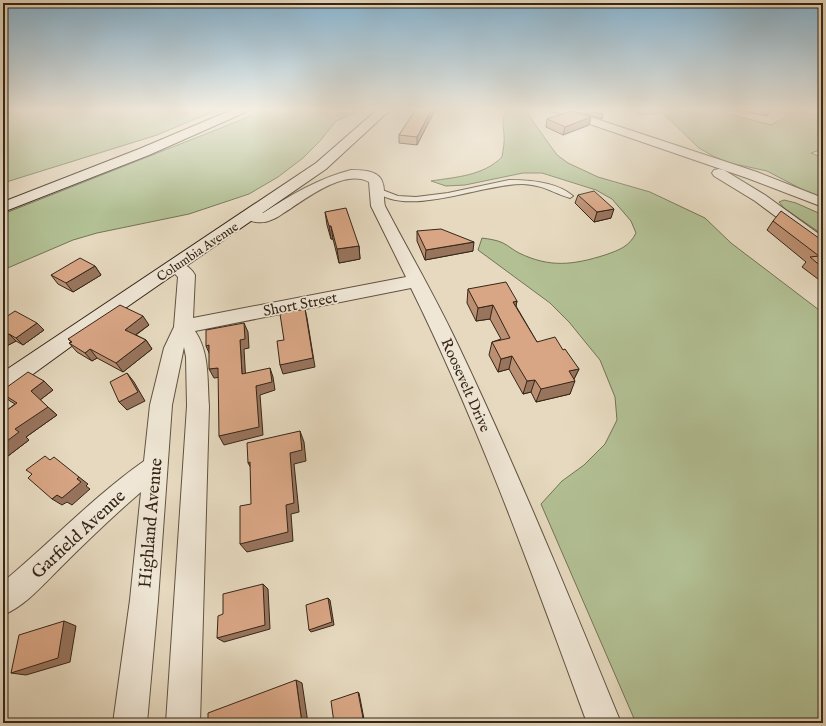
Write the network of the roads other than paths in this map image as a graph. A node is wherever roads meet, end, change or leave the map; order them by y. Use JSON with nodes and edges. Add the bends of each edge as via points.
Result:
{"nodes":[{"id":1,"x":168,"y":143,"type":"edge"},
{"id":2,"x":347,"y":143,"type":"edge"},
{"id":3,"x":655,"y":143,"type":"edge"},
{"id":4,"x":708,"y":161,"type":"junction"},
{"id":5,"x":94,"y":172,"type":"junction"},
{"id":6,"x":377,"y":190,"type":"junction"},
{"id":7,"x":570,"y":196,"type":"dead end"},
{"id":8,"x":3,"y":200,"type":"edge"},
{"id":9,"x":823,"y":203,"type":"edge"},
{"id":10,"x":3,"y":207,"type":"edge"},
{"id":11,"x":250,"y":215,"type":"junction"},
{"id":12,"x":823,"y":244,"type":"edge"},
{"id":13,"x":175,"y":266,"type":"junction"},
{"id":14,"x":416,"y":281,"type":"junction"},
{"id":15,"x":183,"y":327,"type":"junction"},
{"id":16,"x":3,"y":384,"type":"edge"},
{"id":17,"x":154,"y":468,"type":"junction"},
{"id":18,"x":3,"y":601,"type":"edge"},
{"id":19,"x":130,"y":723,"type":"edge"},
{"id":20,"x":183,"y":723,"type":"edge"},
{"id":21,"x":604,"y":723,"type":"edge"}],
"edges":[{"from":1,"to":5,"type":"street"},
{"from":2,"to":11,"type":"street","name":"Columbia Avenue","via":[[321,166]]},
{"from":3,"to":4,"type":"street"},
{"from":4,"to":9,"type":"street"},
{"from":4,"to":12,"type":"street","via":[[709,166],[760,198]]},
{"from":5,"to":8,"type":"street"},
{"from":5,"to":10,"type":"street"},
{"from":6,"to":7,"type":"lane","via":[[390,196],[413,200],[492,184],[531,182],[556,188]]},
{"from":6,"to":11,"type":"street","name":"Roosevelt Drive","via":[[371,176],[346,175],[328,181],[267,217],[258,218]]},
{"from":6,"to":14,"type":"street","name":"Roosevelt Drive","via":[[378,206]]},
{"from":11,"to":13,"type":"street","name":"Columbia Avenue"},
{"from":13,"to":15,"type":"street","name":"Highland Avenue","via":[[187,275]]},
{"from":13,"to":16,"type":"street","name":"Columbia Avenue"},
{"from":14,"to":15,"type":"street","name":"Short Street"},
{"from":14,"to":21,"type":"street","name":"Roosevelt Drive","via":[[448,344],[491,442]]},
{"from":15,"to":17,"type":"street","name":"Highland Avenue","via":[[174,348],[161,406]]},
{"from":15,"to":20,"type":"street","via":[[193,344],[196,357],[198,406]]},
{"from":17,"to":18,"type":"street","name":"Garfield Avenue","via":[[108,504]]},
{"from":17,"to":19,"type":"street","name":"Highland Avenue","via":[[144,600]]}]}
